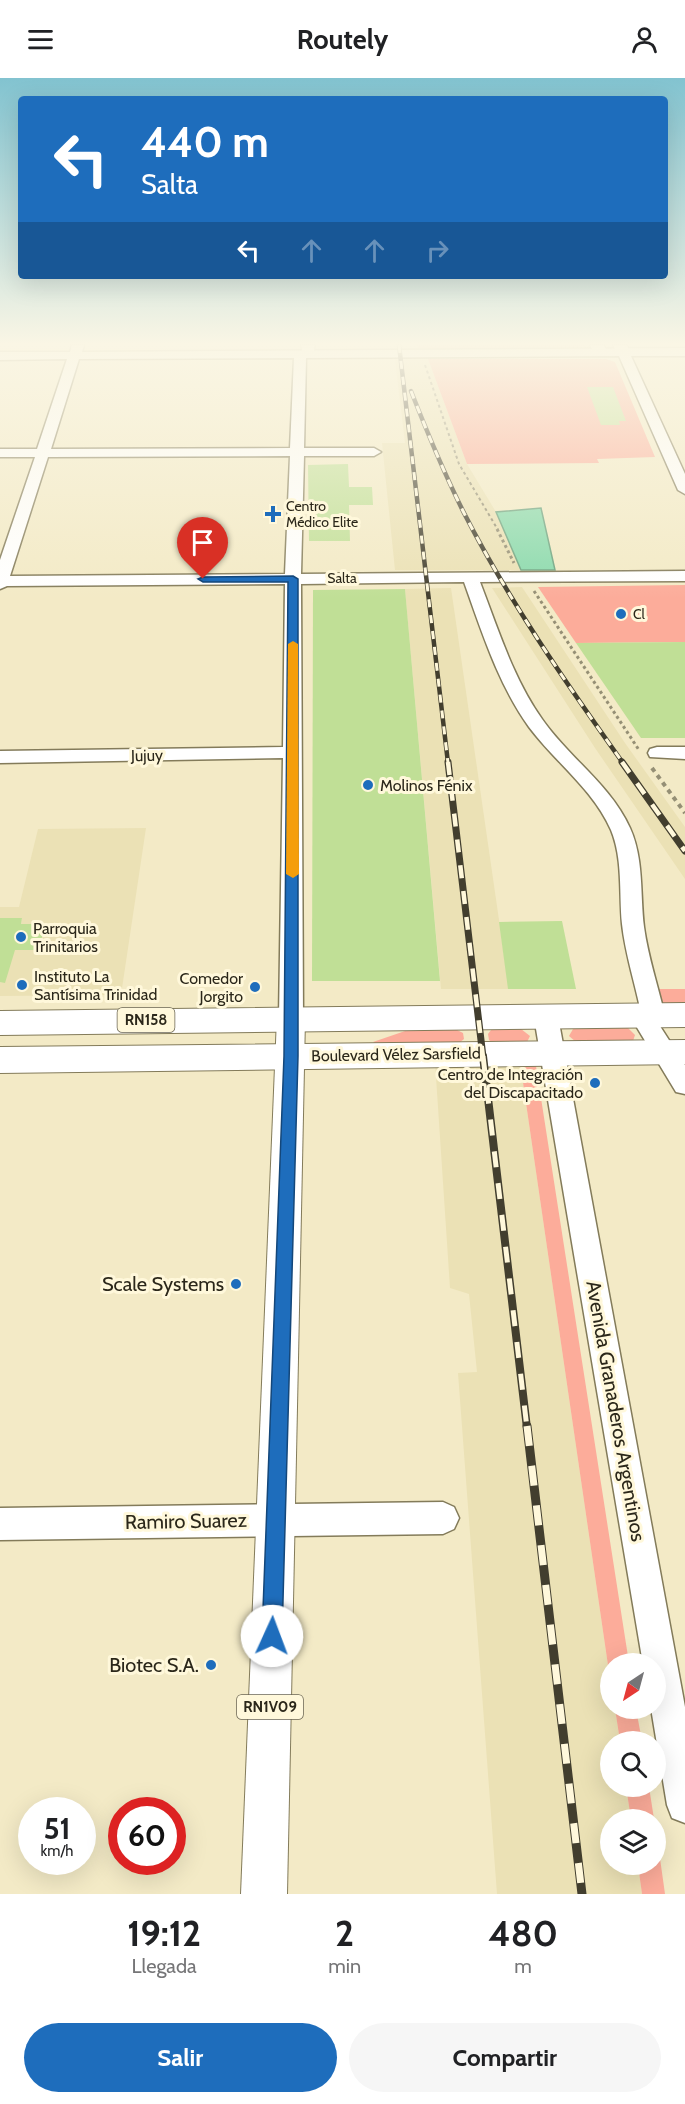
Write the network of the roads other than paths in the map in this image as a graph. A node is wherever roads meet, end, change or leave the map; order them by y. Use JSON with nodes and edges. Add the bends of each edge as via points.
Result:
{"nodes":[{"id":1,"x":49,"y":430,"type":"edge"},
{"id":2,"x":299,"y":430,"type":"edge"},
{"id":3,"x":658,"y":430,"type":"edge"},
{"id":4,"x":42,"y":452,"type":"junction"},
{"id":5,"x":297,"y":452,"type":"junction"},
{"id":6,"x":374,"y":452,"type":"dead end"},
{"id":7,"x":668,"y":452,"type":"junction"},
{"id":8,"x":685,"y":452,"type":"edge"},
{"id":9,"x":0,"y":453,"type":"edge"},
{"id":10,"x":685,"y":490,"type":"edge"},
{"id":11,"x":685,"y":576,"type":"edge"},
{"id":12,"x":470,"y":577,"type":"junction"},
{"id":13,"x":293,"y":579,"type":"junction"},
{"id":14,"x":0,"y":582,"type":"edge"},
{"id":15,"x":294,"y":752,"type":"junction"},
{"id":16,"x":685,"y":753,"type":"edge"},
{"id":17,"x":649,"y":756,"type":"road end"},
{"id":18,"x":0,"y":757,"type":"edge"},
{"id":19,"x":685,"y":1015,"type":"edge"},
{"id":20,"x":648,"y":1016,"type":"junction"},
{"id":21,"x":546,"y":1017,"type":"junction"},
{"id":22,"x":291,"y":1018,"type":"junction"},
{"id":23,"x":0,"y":1023,"type":"edge"},
{"id":24,"x":553,"y":1052,"type":"junction"},
{"id":25,"x":674,"y":1052,"type":"edge"},
{"id":26,"x":291,"y":1056,"type":"junction"},
{"id":27,"x":0,"y":1060,"type":"edge"},
{"id":28,"x":685,"y":1085,"type":"edge"},
{"id":29,"x":444,"y":1518,"type":"dead end"},
{"id":30,"x":276,"y":1520,"type":"junction"},
{"id":31,"x":0,"y":1524,"type":"edge"},
{"id":32,"x":685,"y":1805,"type":"edge"},
{"id":33,"x":264,"y":1894,"type":"edge"}],
"edges":[{"from":1,"to":4,"type":"street"},
{"from":2,"to":5,"type":"street"},
{"from":3,"to":7,"type":"street"},
{"from":4,"to":5,"type":"street"},
{"from":4,"to":9,"type":"street"},
{"from":4,"to":14,"type":"street"},
{"from":5,"to":6,"type":"street"},
{"from":5,"to":13,"type":"street"},
{"from":7,"to":8,"type":"street"},
{"from":7,"to":10,"type":"street"},
{"from":11,"to":12,"type":"street","name":"Salta"},
{"from":12,"to":13,"type":"street","name":"Salta"},
{"from":12,"to":20,"type":"street","via":[[516,693],[537,725],[596,788],[621,831],[632,878],[632,914]]},
{"from":13,"to":14,"type":"street","name":"Salta"},
{"from":13,"to":15,"type":"street"},
{"from":15,"to":18,"type":"street","name":"Jujuy"},
{"from":15,"to":22,"type":"street"},
{"from":16,"to":17,"type":"street"},
{"from":19,"to":20,"type":"highway","number":"RN158"},
{"from":20,"to":21,"type":"highway","number":"RN158"},
{"from":20,"to":25,"type":"street"},
{"from":21,"to":22,"type":"highway","number":"RN158"},
{"from":21,"to":24,"type":"street","name":"Avenida Granaderos Argentinos"},
{"from":22,"to":23,"type":"highway","number":"RN158"},
{"from":22,"to":26,"type":"main road","number":"RN1V09"},
{"from":24,"to":25,"type":"highway","name":"Boulevard Vélez Sarsfield"},
{"from":24,"to":26,"type":"highway","name":"Boulevard Vélez Sarsfield"},
{"from":24,"to":32,"type":"street","name":"Avenida Granaderos Argentinos"},
{"from":25,"to":28,"type":"street"},
{"from":26,"to":27,"type":"highway","name":"Boulevard Vélez Sarsfield"},
{"from":26,"to":30,"type":"main road","number":"RN1V09"},
{"from":29,"to":30,"type":"street","name":"Ramiro Suarez"},
{"from":30,"to":31,"type":"street","name":"Ramiro Suarez"},
{"from":30,"to":33,"type":"main road","number":"RN1V09"}]}
